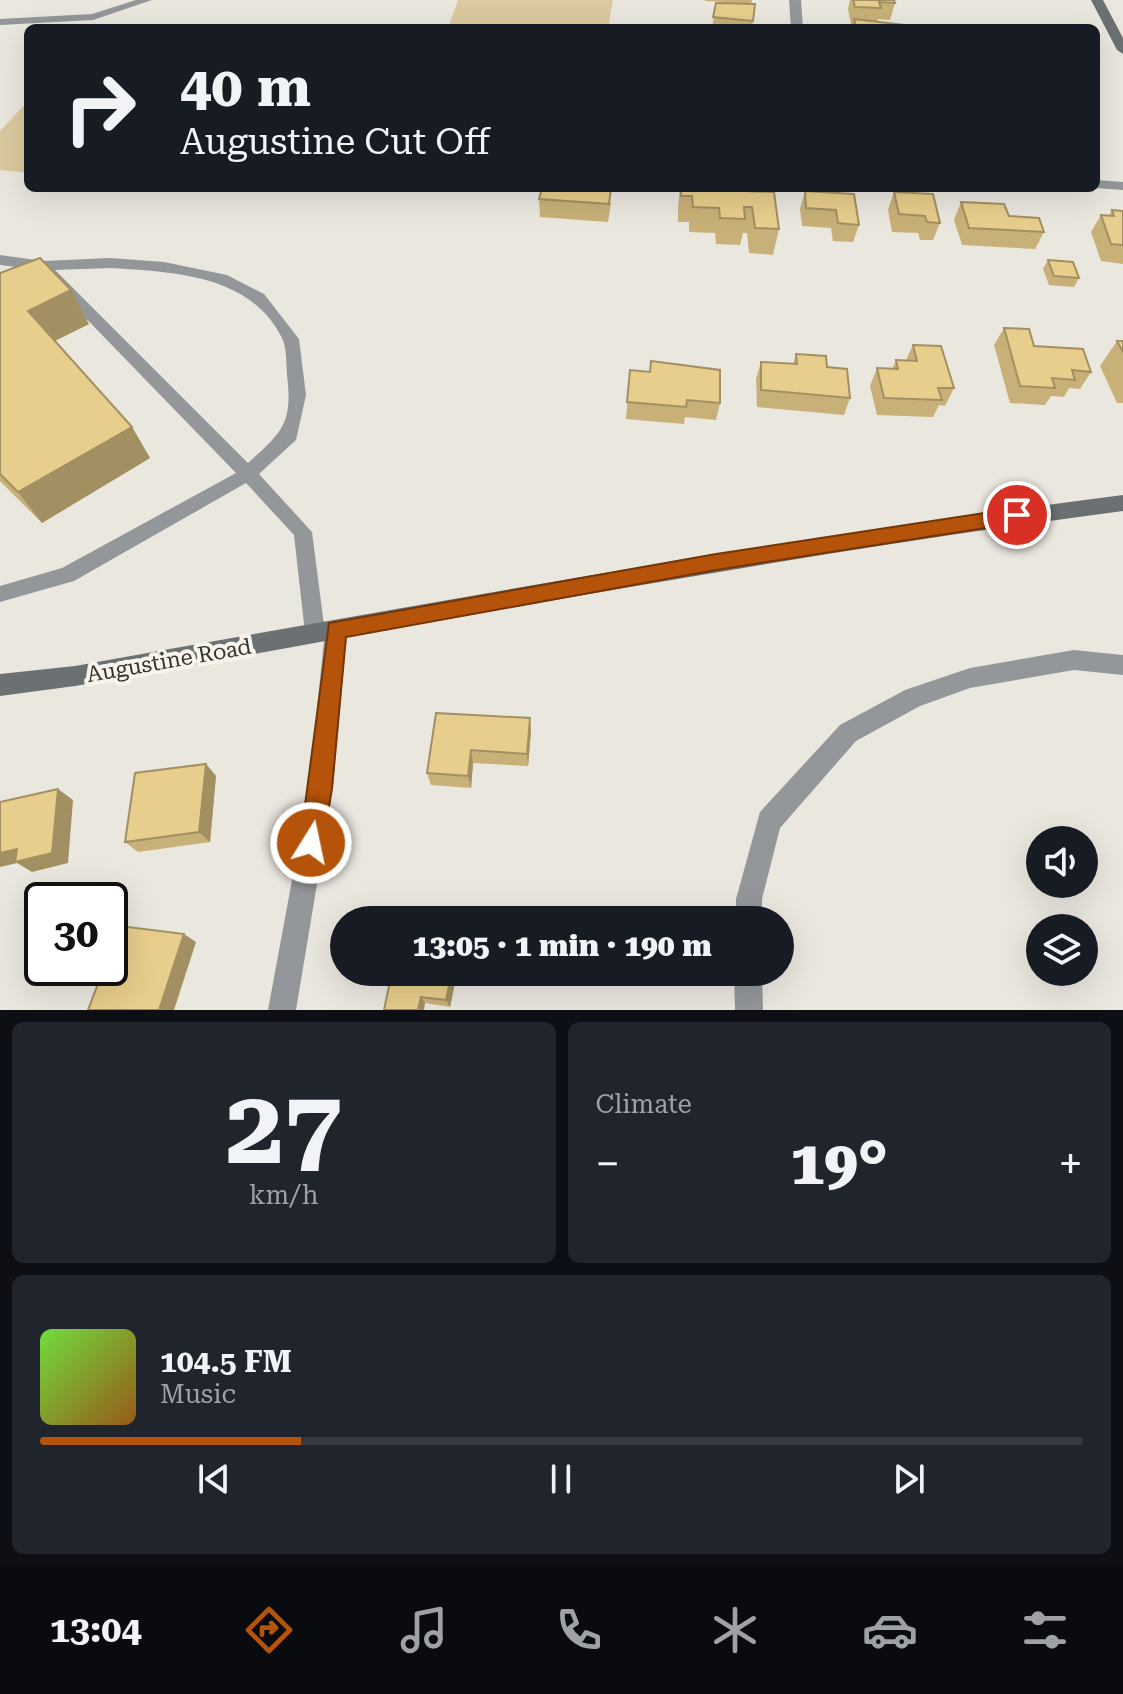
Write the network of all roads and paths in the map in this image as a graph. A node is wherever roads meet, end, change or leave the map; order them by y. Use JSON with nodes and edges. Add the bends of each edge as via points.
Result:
{"nodes":[{"id":1,"x":147,"y":0,"type":"edge"},
{"id":2,"x":795,"y":0,"type":"edge"},
{"id":3,"x":1097,"y":0,"type":"edge"},
{"id":4,"x":0,"y":22,"type":"edge"},
{"id":5,"x":797,"y":24,"type":"edge"},
{"id":6,"x":1123,"y":50,"type":"edge"},
{"id":7,"x":1100,"y":184,"type":"edge"},
{"id":8,"x":1123,"y":186,"type":"edge"},
{"id":9,"x":0,"y":260,"type":"edge"},
{"id":10,"x":43,"y":266,"type":"junction"},
{"id":11,"x":248,"y":474,"type":"junction"},
{"id":12,"x":1123,"y":503,"type":"edge"},
{"id":13,"x":0,"y":594,"type":"edge"},
{"id":14,"x":326,"y":632,"type":"junction"},
{"id":15,"x":1123,"y":665,"type":"edge"},
{"id":16,"x":0,"y":685,"type":"edge"},
{"id":17,"x":749,"y":906,"type":"edge"},
{"id":18,"x":748,"y":986,"type":"edge"},
{"id":19,"x":282,"y":1010,"type":"edge"},
{"id":20,"x":749,"y":1010,"type":"edge"}],
"edges":[{"from":1,"to":4,"type":"lane","via":[[93,17]]},
{"from":2,"to":5,"type":"street"},
{"from":3,"to":6,"type":"street"},
{"from":7,"to":8,"type":"street"},
{"from":9,"to":10,"type":"lane"},
{"from":10,"to":11,"type":"lane"},
{"from":10,"to":11,"type":"lane","via":[[164,267],[222,278],[259,297],[291,339],[298,395],[290,435]]},
{"from":11,"to":13,"type":"lane","via":[[67,575]]},
{"from":11,"to":14,"type":"lane","via":[[303,532]]},
{"from":12,"to":14,"type":"street","name":"Augustine Road","via":[[929,528]]},
{"from":14,"to":16,"type":"street","name":"Augustine Road"},
{"from":14,"to":19,"type":"street","via":[[321,788]]},
{"from":15,"to":17,"type":"street","via":[[1074,660],[970,678],[913,698],[848,733],[769,821]]},
{"from":18,"to":20,"type":"street"}]}
